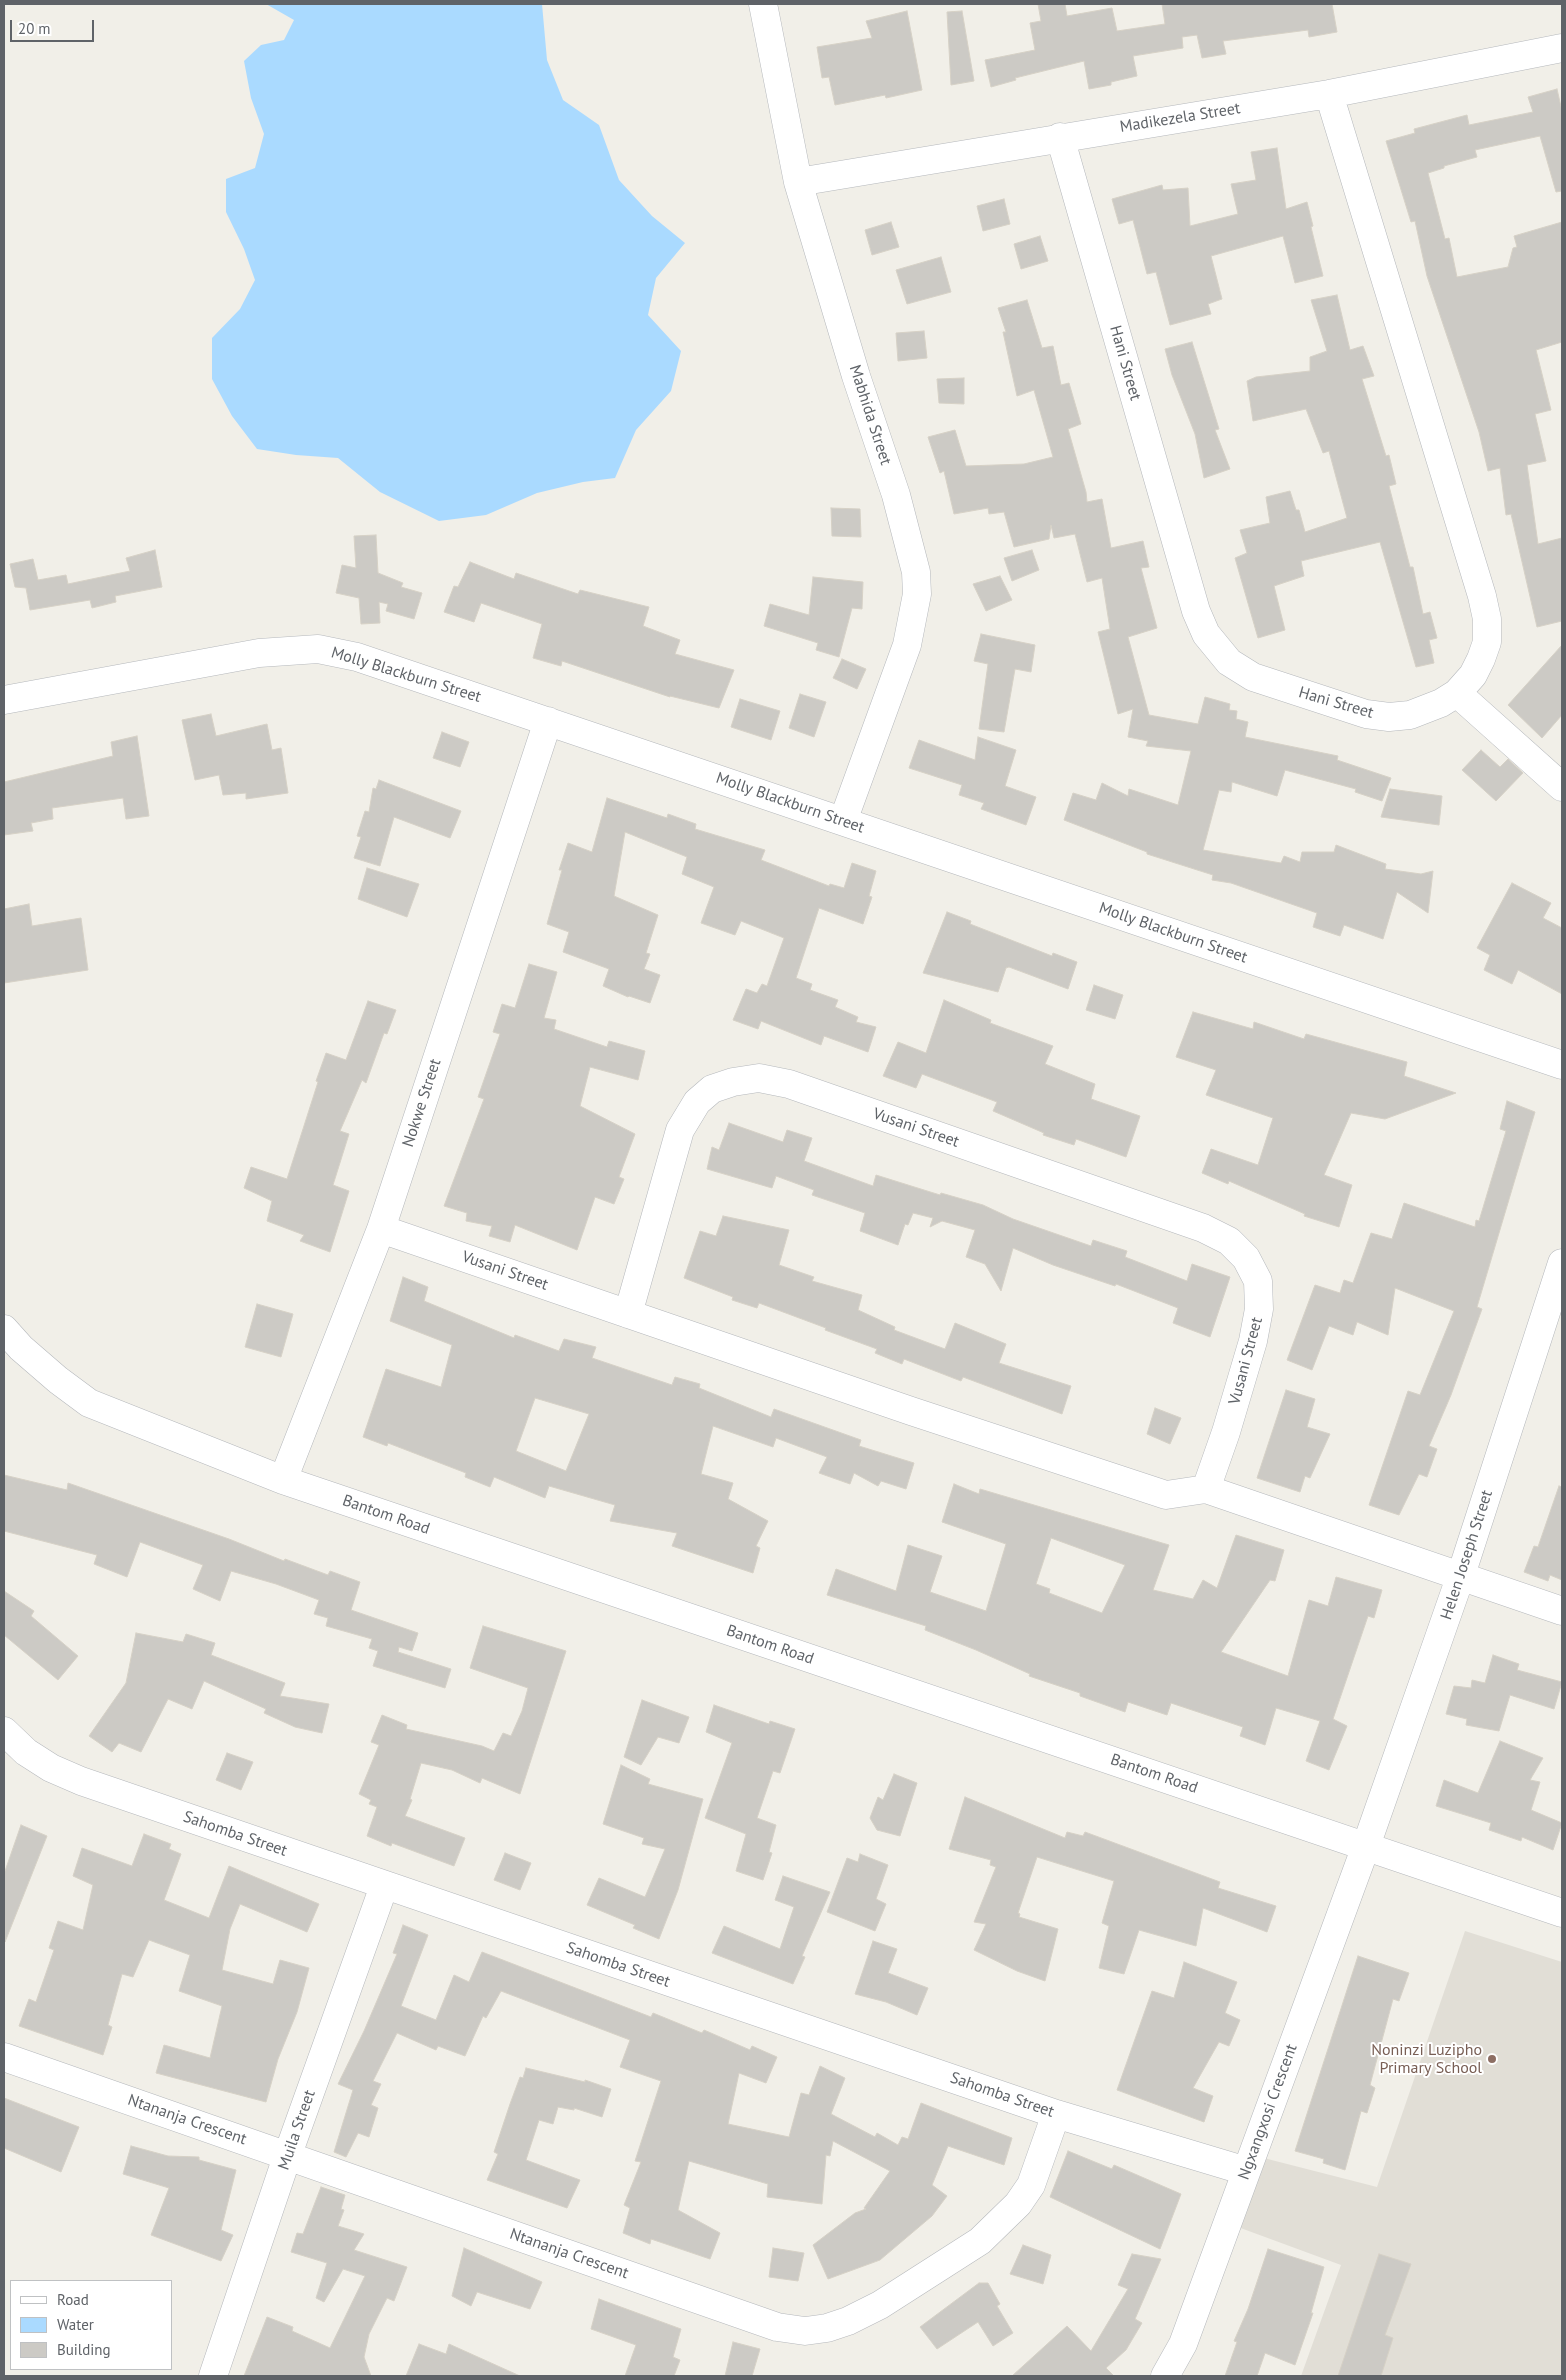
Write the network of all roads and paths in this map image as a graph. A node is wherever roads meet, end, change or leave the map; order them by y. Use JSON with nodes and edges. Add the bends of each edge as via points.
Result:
{"nodes":[{"id":1,"x":763,"y":4,"type":"edge"},
{"id":2,"x":1562,"y":48,"type":"edge"},
{"id":3,"x":1329,"y":94,"type":"junction"},
{"id":4,"x":1060,"y":137,"type":"junction"},
{"id":5,"x":798,"y":182,"type":"junction"},
{"id":6,"x":1457,"y":693,"type":"junction"},
{"id":7,"x":5,"y":694,"type":"edge"},
{"id":8,"x":548,"y":721,"type":"junction"},
{"id":9,"x":1562,"y":787,"type":"edge"},
{"id":10,"x":843,"y":821,"type":"junction"},
{"id":11,"x":1562,"y":1065,"type":"edge"},
{"id":12,"x":381,"y":1229,"type":"junction"},
{"id":13,"x":1562,"y":1263,"type":"edge"},
{"id":14,"x":628,"y":1314,"type":"junction"},
{"id":15,"x":4,"y":1329,"type":"edge"},
{"id":16,"x":283,"y":1480,"type":"junction"},
{"id":17,"x":1206,"y":1489,"type":"junction"},
{"id":18,"x":1461,"y":1575,"type":"junction"},
{"id":19,"x":1562,"y":1611,"type":"edge"},
{"id":20,"x":4,"y":1731,"type":"edge"},
{"id":21,"x":1366,"y":1846,"type":"junction"},
{"id":22,"x":384,"y":1886,"type":"junction"},
{"id":23,"x":1562,"y":1913,"type":"edge"},
{"id":24,"x":4,"y":2057,"type":"edge"},
{"id":25,"x":1056,"y":2114,"type":"junction"},
{"id":26,"x":288,"y":2154,"type":"junction"},
{"id":27,"x":1246,"y":2171,"type":"junction"},
{"id":28,"x":213,"y":2376,"type":"edge"},
{"id":29,"x":1165,"y":2376,"type":"edge"}],
"edges":[{"from":1,"to":5,"type":"street","name":"Mabhida Street"},
{"from":2,"to":3,"type":"street","name":"Madikezela Street"},
{"from":3,"to":4,"type":"street","name":"Madikezela Street"},
{"from":3,"to":6,"type":"street","name":"Hani Street","via":[[1487,619],[1487,642],[1482,659]]},
{"from":4,"to":5,"type":"street","name":"Madikezela Street"},
{"from":4,"to":6,"type":"street","name":"Hani Street","via":[[1196,611],[1206,634],[1229,662],[1253,677],[1366,714],[1410,716]]},
{"from":5,"to":10,"type":"street","name":"Mabhida Street","via":[[856,376],[896,495],[916,572],[917,594],[907,645]]},
{"from":6,"to":9,"type":"street"},
{"from":7,"to":8,"type":"street","name":"Molly Blackburn Street","via":[[259,653],[318,649],[357,656]]},
{"from":8,"to":10,"type":"street","name":"Molly Blackburn Street"},
{"from":8,"to":12,"type":"street","name":"Nokwe Street"},
{"from":10,"to":11,"type":"street","name":"Molly Blackburn Street"},
{"from":12,"to":14,"type":"street","name":"Vusani Street"},
{"from":12,"to":16,"type":"street","name":"Nokwe Street"},
{"from":13,"to":18,"type":"street","name":"Helen Joseph Street"},
{"from":14,"to":17,"type":"street","name":"Vusani Street","via":[[1149,1491],[1166,1495]]},
{"from":14,"to":17,"type":"street","name":"Vusani Street","via":[[680,1130],[697,1102],[712,1089],[733,1082],[759,1078],[789,1084],[1203,1228],[1229,1241],[1246,1258],[1258,1281],[1259,1309],[1251,1350]]},
{"from":15,"to":16,"type":"street","name":"Bantom Road","via":[[21,1348],[89,1403]]},
{"from":16,"to":21,"type":"street","name":"Bantom Road"},
{"from":17,"to":18,"type":"street"},
{"from":18,"to":19,"type":"street"},
{"from":18,"to":21,"type":"street","name":"Helen Joseph Street"},
{"from":20,"to":22,"type":"street","name":"Sahomba Street","via":[[26,1752],[80,1781]]},
{"from":21,"to":23,"type":"street","name":"Bantom Road"},
{"from":21,"to":27,"type":"street","name":"Ngxangxosi Crescent"},
{"from":22,"to":25,"type":"street","name":"Sahomba Street"},
{"from":22,"to":26,"type":"street","name":"Muila Street"},
{"from":24,"to":26,"type":"street","name":"Ntananja Crescent"},
{"from":25,"to":26,"type":"street","name":"Ntananja Crescent","via":[[1030,2184],[1018,2204],[980,2241],[880,2305],[848,2321],[805,2331],[777,2327]]},
{"from":25,"to":27,"type":"street","name":"Sahomba Street"},
{"from":26,"to":28,"type":"street","name":"Muila Street"},
{"from":27,"to":29,"type":"street","name":"Ngxangxosi Crescent","via":[[1183,2344]]}]}
